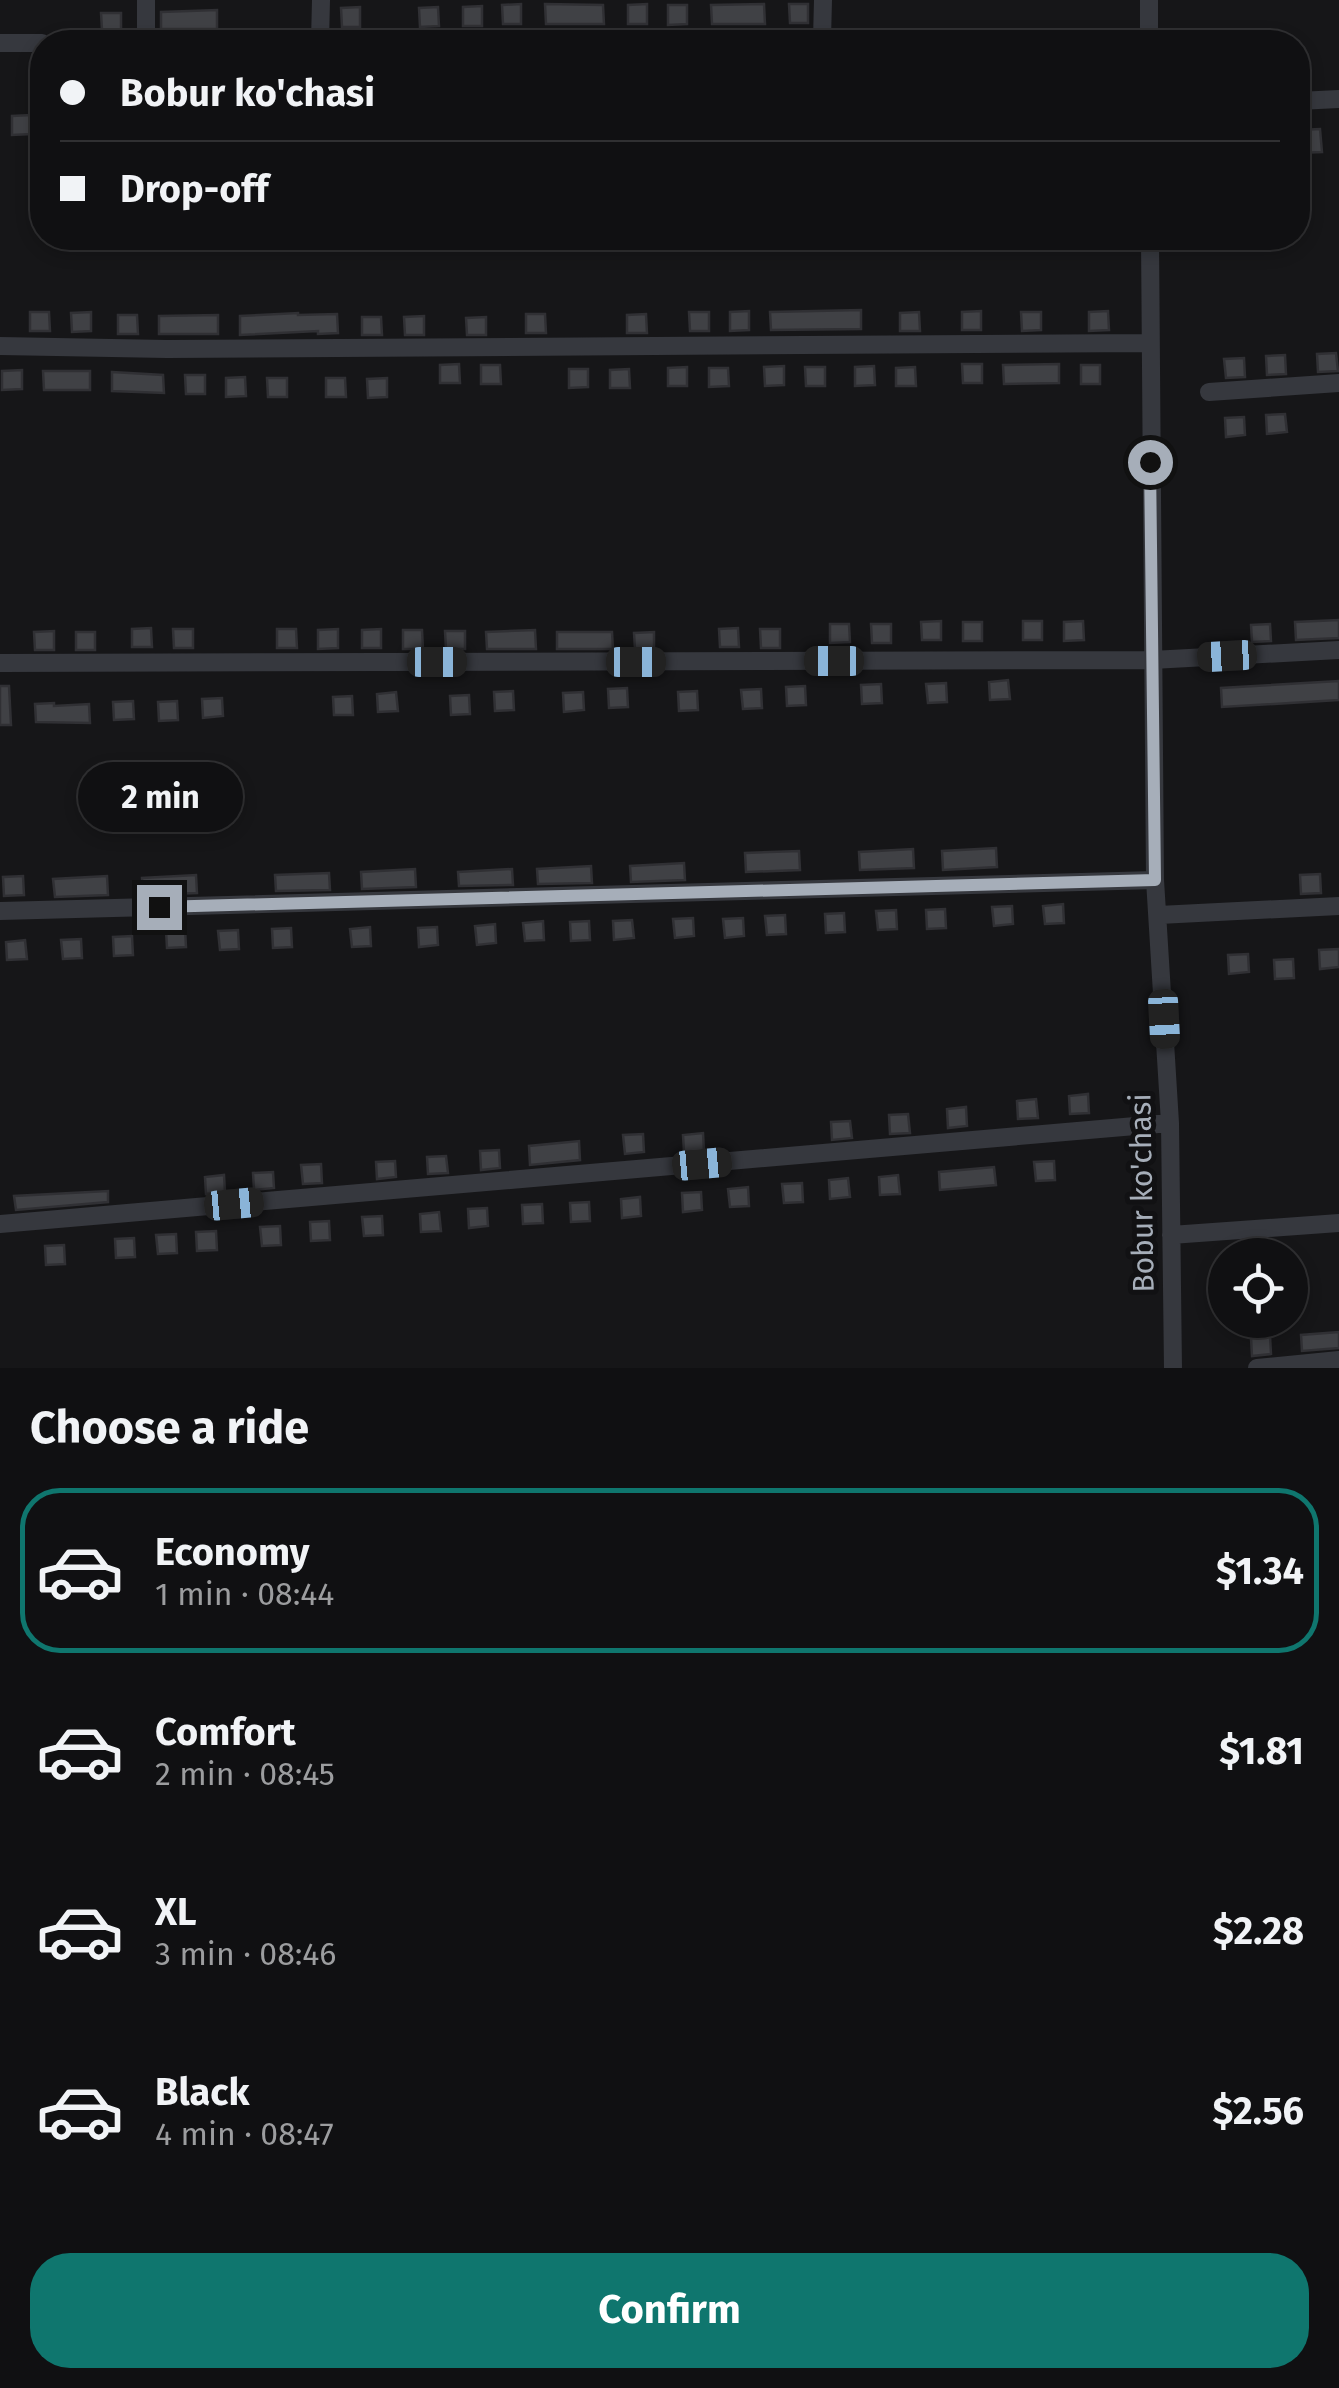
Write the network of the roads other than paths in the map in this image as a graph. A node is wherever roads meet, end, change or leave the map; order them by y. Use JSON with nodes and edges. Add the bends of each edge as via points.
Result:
{"nodes":[{"id":1,"x":146,"y":0,"type":"edge"},
{"id":2,"x":321,"y":0,"type":"edge"},
{"id":3,"x":823,"y":0,"type":"edge"},
{"id":4,"x":1148,"y":0,"type":"edge"},
{"id":5,"x":146,"y":30,"type":"edge"},
{"id":6,"x":320,"y":30,"type":"edge"},
{"id":7,"x":822,"y":30,"type":"edge"},
{"id":8,"x":1149,"y":30,"type":"edge"},
{"id":9,"x":0,"y":43,"type":"edge"},
{"id":10,"x":30,"y":43,"type":"edge"},
{"id":11,"x":1339,"y":99,"type":"edge"},
{"id":12,"x":1310,"y":100,"type":"edge"},
{"id":13,"x":1150,"y":250,"type":"edge"},
{"id":14,"x":1149,"y":343,"type":"junction"},
{"id":15,"x":0,"y":346,"type":"edge"},
{"id":16,"x":1339,"y":383,"type":"edge"},
{"id":17,"x":1210,"y":392,"type":"dead end"},
{"id":18,"x":1339,"y":650,"type":"edge"},
{"id":19,"x":1152,"y":660,"type":"junction"},
{"id":20,"x":0,"y":664,"type":"edge"},
{"id":21,"x":1155,"y":880,"type":"junction"},
{"id":22,"x":1339,"y":906,"type":"edge"},
{"id":23,"x":0,"y":911,"type":"edge"},
{"id":24,"x":1159,"y":915,"type":"junction"},
{"id":25,"x":1170,"y":1123,"type":"junction"},
{"id":26,"x":1339,"y":1223,"type":"edge"},
{"id":27,"x":0,"y":1224,"type":"edge"},
{"id":28,"x":1172,"y":1235,"type":"junction"},
{"id":29,"x":1339,"y":1360,"type":"edge"},
{"id":30,"x":1174,"y":1368,"type":"edge"},
{"id":31,"x":1257,"y":1368,"type":"edge"}],
"edges":[{"from":1,"to":5,"type":"street"},
{"from":2,"to":6,"type":"street"},
{"from":3,"to":7,"type":"street"},
{"from":4,"to":8,"type":"street"},
{"from":9,"to":10,"type":"street"},
{"from":11,"to":12,"type":"street"},
{"from":13,"to":14,"type":"street","name":"Bobur ko'chasi"},
{"from":14,"to":15,"type":"street"},
{"from":14,"to":19,"type":"street","name":"Bobur ko'chasi"},
{"from":16,"to":17,"type":"street"},
{"from":18,"to":19,"type":"street"},
{"from":19,"to":20,"type":"street"},
{"from":19,"to":21,"type":"street","name":"Bobur ko'chasi"},
{"from":21,"to":23,"type":"street"},
{"from":21,"to":24,"type":"street","name":"Bobur ko'chasi"},
{"from":22,"to":24,"type":"street"},
{"from":24,"to":25,"type":"street","name":"Bobur ko'chasi"},
{"from":25,"to":27,"type":"street"},
{"from":25,"to":28,"type":"street","name":"Bobur ko'chasi"},
{"from":26,"to":28,"type":"street"},
{"from":28,"to":30,"type":"street","name":"Bobur ko'chasi"},
{"from":29,"to":31,"type":"street"}]}
